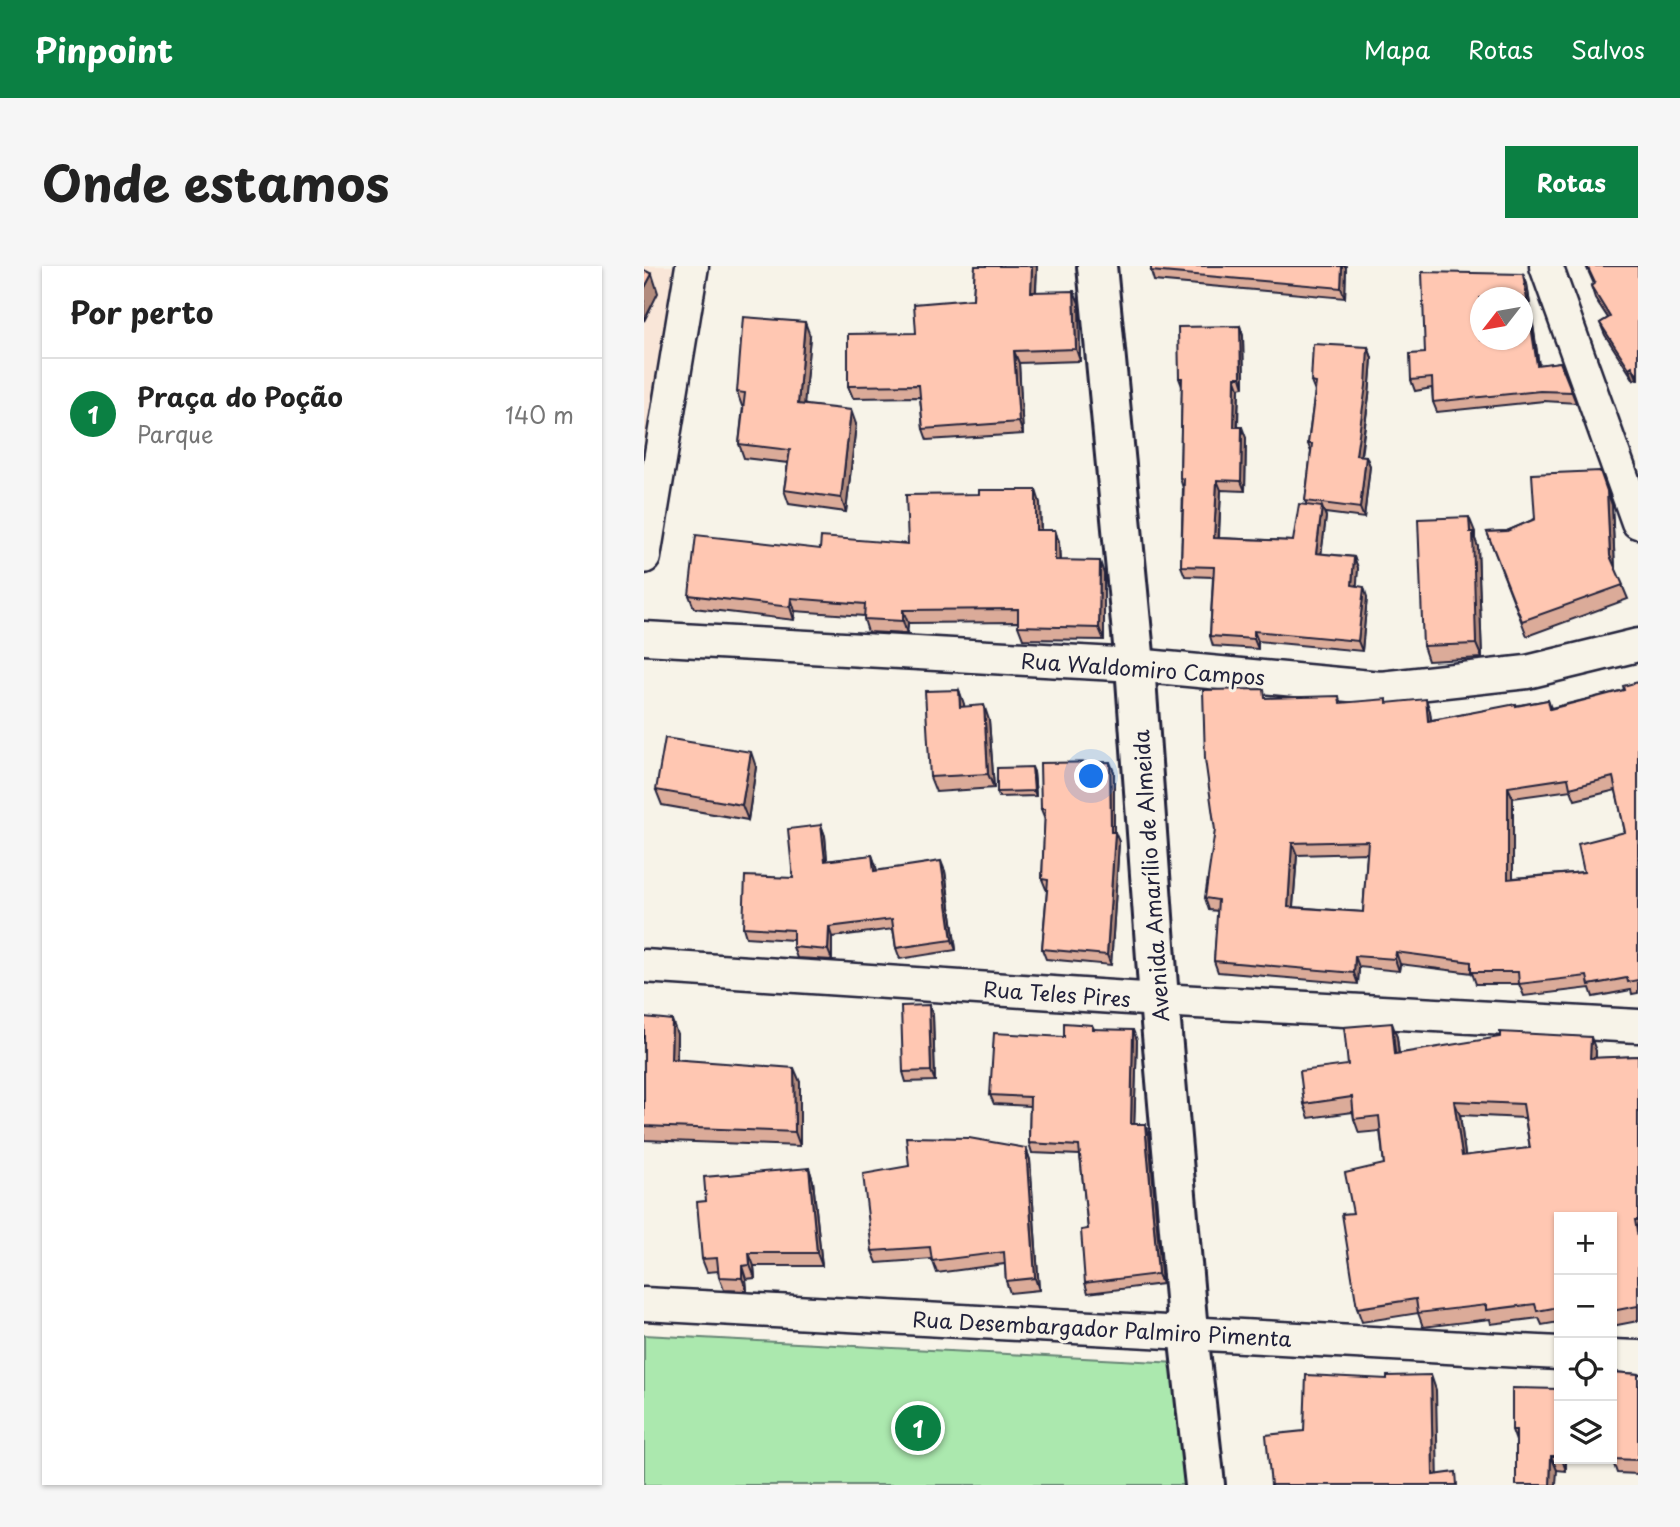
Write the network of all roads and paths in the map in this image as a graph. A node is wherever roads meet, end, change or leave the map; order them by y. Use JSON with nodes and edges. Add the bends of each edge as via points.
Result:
{"nodes":[{"id":1,"x":692,"y":266,"type":"edge"},
{"id":2,"x":1097,"y":266,"type":"edge"},
{"id":3,"x":1546,"y":266,"type":"edge"},
{"id":4,"x":1636,"y":515,"type":"edge"},
{"id":5,"x":644,"y":556,"type":"edge"},
{"id":6,"x":644,"y":638,"type":"edge"},
{"id":7,"x":1638,"y":645,"type":"edge"},
{"id":8,"x":1135,"y":665,"type":"junction"},
{"id":9,"x":644,"y":966,"type":"edge"},
{"id":10,"x":1159,"y":1000,"type":"junction"},
{"id":11,"x":1638,"y":1026,"type":"edge"},
{"id":12,"x":644,"y":1304,"type":"edge"},
{"id":13,"x":1188,"y":1332,"type":"junction"},
{"id":14,"x":1554,"y":1353,"type":"edge"},
{"id":15,"x":1617,"y":1356,"type":"edge"},
{"id":16,"x":1638,"y":1357,"type":"edge"},
{"id":17,"x":1205,"y":1485,"type":"edge"}],
"edges":[{"from":1,"to":5,"type":"street"},
{"from":2,"to":8,"type":"street","name":"Avenida Amarílio de Almeida"},
{"from":3,"to":4,"type":"street"},
{"from":6,"to":8,"type":"street","name":"Rua Waldomiro Campos"},
{"from":7,"to":8,"type":"street","name":"Rua Waldomiro Campos","via":[[1527,672],[1381,688]]},
{"from":8,"to":10,"type":"street","name":"Avenida Amarílio de Almeida"},
{"from":9,"to":10,"type":"street","name":"Rua Teles Pires"},
{"from":10,"to":11,"type":"street","name":"Rua Teles Pires"},
{"from":10,"to":13,"type":"street","name":"Avenida Amarílio de Almeida"},
{"from":12,"to":13,"type":"street","name":"Rua Desembargador Palmiro Pimenta"},
{"from":13,"to":14,"type":"street","name":"Rua Desembargador Palmiro Pimenta"},
{"from":13,"to":17,"type":"street","name":"Avenida Amarílio de Almeida"},
{"from":15,"to":16,"type":"street"}]}
